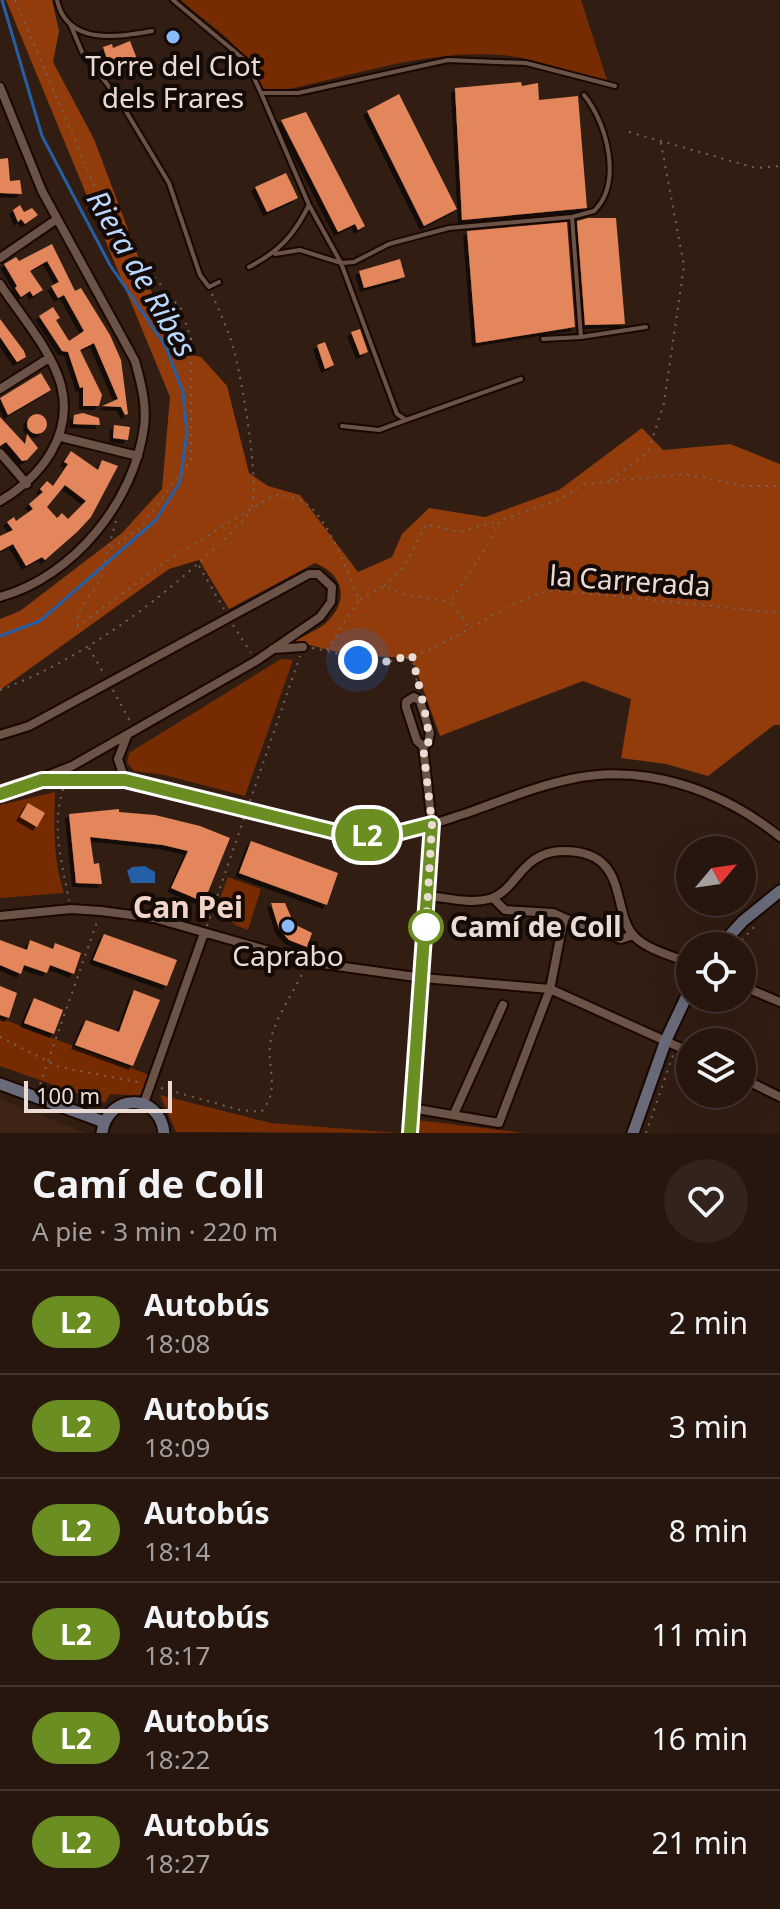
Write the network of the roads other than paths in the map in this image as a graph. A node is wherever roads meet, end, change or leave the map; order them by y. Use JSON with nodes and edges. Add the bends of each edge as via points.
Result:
{"nodes":[{"id":1,"x":57,"y":0,"type":"edge"},
{"id":2,"x":173,"y":0,"type":"edge"},
{"id":3,"x":71,"y":26,"type":"junction"},
{"id":4,"x":152,"y":31,"type":"dead end"},
{"id":5,"x":615,"y":86,"type":"dead end"},
{"id":6,"x":1,"y":92,"type":"edge"},
{"id":7,"x":261,"y":93,"type":"junction"},
{"id":8,"x":584,"y":95,"type":"dead end"},
{"id":9,"x":309,"y":205,"type":"junction"},
{"id":10,"x":572,"y":217,"type":"junction"},
{"id":11,"x":57,"y":219,"type":"junction"},
{"id":12,"x":275,"y":254,"type":"junction"},
{"id":13,"x":0,"y":258,"type":"edge"},
{"id":14,"x":341,"y":263,"type":"junction"},
{"id":15,"x":249,"y":267,"type":"dead end"},
{"id":16,"x":219,"y":282,"type":"dead end"},
{"id":17,"x":0,"y":284,"type":"edge"},
{"id":18,"x":646,"y":327,"type":"dead end"},
{"id":19,"x":581,"y":337,"type":"junction"},
{"id":20,"x":543,"y":339,"type":"dead end"},
{"id":21,"x":49,"y":358,"type":"junction"},
{"id":22,"x":521,"y":379,"type":"dead end"},
{"id":23,"x":0,"y":389,"type":"edge"},
{"id":24,"x":406,"y":420,"type":"junction"},
{"id":25,"x":342,"y":426,"type":"dead end"},
{"id":26,"x":61,"y":437,"type":"junction"},
{"id":27,"x":0,"y":453,"type":"edge"},
{"id":28,"x":138,"y":456,"type":"junction"},
{"id":29,"x":27,"y":484,"type":"junction"},
{"id":30,"x":0,"y":501,"type":"edge"},
{"id":31,"x":0,"y":597,"type":"edge"},
{"id":32,"x":303,"y":647,"type":"road end"},
{"id":33,"x":272,"y":649,"type":"junction"},
{"id":34,"x":0,"y":735,"type":"edge"},
{"id":35,"x":128,"y":735,"type":"junction"},
{"id":36,"x":423,"y":746,"type":"junction"},
{"id":37,"x":42,"y":780,"type":"junction"},
{"id":38,"x":125,"y":780,"type":"junction"},
{"id":39,"x":0,"y":794,"type":"edge"},
{"id":40,"x":432,"y":824,"type":"junction"},
{"id":41,"x":780,"y":837,"type":"edge"},
{"id":42,"x":780,"y":891,"type":"edge"},
{"id":43,"x":429,"y":896,"type":"junction"},
{"id":44,"x":493,"y":898,"type":"junction"},
{"id":45,"x":0,"y":916,"type":"edge"},
{"id":46,"x":564,"y":918,"type":"junction"},
{"id":47,"x":733,"y":932,"type":"edge"},
{"id":48,"x":204,"y":933,"type":"junction"},
{"id":49,"x":633,"y":935,"type":"junction"},
{"id":50,"x":676,"y":957,"type":"edge"},
{"id":51,"x":423,"y":978,"type":"junction"},
{"id":52,"x":550,"y":989,"type":"junction"},
{"id":53,"x":756,"y":992,"type":"edge"},
{"id":54,"x":780,"y":1002,"type":"edge"},
{"id":55,"x":503,"y":1005,"type":"dead end"},
{"id":56,"x":679,"y":1012,"type":"edge"},
{"id":57,"x":666,"y":1040,"type":"junction"},
{"id":58,"x":676,"y":1045,"type":"edge"},
{"id":59,"x":0,"y":1084,"type":"edge"},
{"id":60,"x":756,"y":1085,"type":"edge"},
{"id":61,"x":780,"y":1097,"type":"edge"},
{"id":62,"x":144,"y":1103,"type":"junction"},
{"id":63,"x":411,"y":1108,"type":"junction"},
{"id":64,"x":454,"y":1114,"type":"junction"},
{"id":65,"x":103,"y":1128,"type":"edge"},
{"id":66,"x":164,"y":1133,"type":"edge"},
{"id":67,"x":410,"y":1133,"type":"edge"},
{"id":68,"x":633,"y":1133,"type":"edge"}],
"edges":[{"from":1,"to":3,"type":"lane"},
{"from":2,"to":7,"type":"lane","via":[[246,61]]},
{"from":3,"to":4,"type":"lane","via":[[108,37]]},
{"from":3,"to":16,"type":"lane","via":[[82,52],[118,98],[169,183],[200,275],[209,287]]},
{"from":5,"to":7,"type":"lane","via":[[526,63],[448,60],[298,93]]},
{"from":6,"to":11,"type":"street"},
{"from":7,"to":9,"type":"lane"},
{"from":8,"to":10,"type":"lane","via":[[605,142],[608,190],[594,211]]},
{"from":9,"to":12,"type":"lane","via":[[294,234]]},
{"from":9,"to":14,"type":"lane"},
{"from":10,"to":14,"type":"lane","via":[[449,228]]},
{"from":10,"to":19,"type":"lane"},
{"from":11,"to":13,"type":"street"},
{"from":11,"to":28,"type":"street","via":[[135,361],[144,391]]},
{"from":12,"to":14,"type":"lane","via":[[300,250]]},
{"from":12,"to":15,"type":"lane"},
{"from":14,"to":24,"type":"lane","via":[[397,414]]},
{"from":17,"to":21,"type":"street"},
{"from":18,"to":19,"type":"lane"},
{"from":19,"to":20,"type":"lane"},
{"from":21,"to":23,"type":"street"},
{"from":21,"to":26,"type":"street","via":[[61,386]]},
{"from":22,"to":24,"type":"lane"},
{"from":24,"to":25,"type":"lane","via":[[379,430]]},
{"from":26,"to":28,"type":"street"},
{"from":26,"to":29,"type":"street"},
{"from":27,"to":29,"type":"street"},
{"from":28,"to":31,"type":"street","via":[[120,498],[96,533],[35,581]]},
{"from":29,"to":30,"type":"street"},
{"from":32,"to":33,"type":"street"},
{"from":33,"to":34,"type":"street","via":[[320,617],[331,602],[332,587],[318,574],[309,574],[29,726]]},
{"from":33,"to":35,"type":"street"},
{"from":35,"to":37,"type":"street"},
{"from":35,"to":38,"type":"street","via":[[118,759]]},
{"from":36,"to":36,"type":"street","via":[[430,733],[418,697],[410,698],[406,707]]},
{"from":36,"to":40,"type":"street"},
{"from":37,"to":38,"type":"street"},
{"from":37,"to":39,"type":"street"},
{"from":38,"to":40,"type":"street","via":[[366,835]]},
{"from":40,"to":41,"type":"street","via":[[568,779],[616,774],[649,776],[699,791]]},
{"from":40,"to":43,"type":"street"},
{"from":42,"to":47,"type":"street"},
{"from":43,"to":44,"type":"street"},
{"from":43,"to":51,"type":"street"},
{"from":44,"to":46,"type":"street","via":[[505,910]]},
{"from":44,"to":49,"type":"street","via":[[536,858],[575,852],[609,873]]},
{"from":45,"to":48,"type":"street","via":[[101,911],[154,918]]},
{"from":46,"to":49,"type":"street","via":[[621,939]]},
{"from":46,"to":52,"type":"street"},
{"from":48,"to":51,"type":"street","via":[[308,962]]},
{"from":48,"to":62,"type":"street"},
{"from":49,"to":50,"type":"street"},
{"from":51,"to":52,"type":"street"},
{"from":51,"to":63,"type":"street"},
{"from":52,"to":57,"type":"street"},
{"from":52,"to":64,"type":"street","via":[[499,1123]]},
{"from":53,"to":54,"type":"street"},
{"from":55,"to":64,"type":"street"},
{"from":56,"to":57,"type":"street"},
{"from":57,"to":58,"type":"street"},
{"from":57,"to":68,"type":"street"},
{"from":59,"to":65,"type":"street"},
{"from":60,"to":61,"type":"street"},
{"from":62,"to":65,"type":"street","via":[[115,1107]]},
{"from":62,"to":66,"type":"street","via":[[159,1115]]},
{"from":63,"to":64,"type":"street"},
{"from":63,"to":67,"type":"street"}]}
